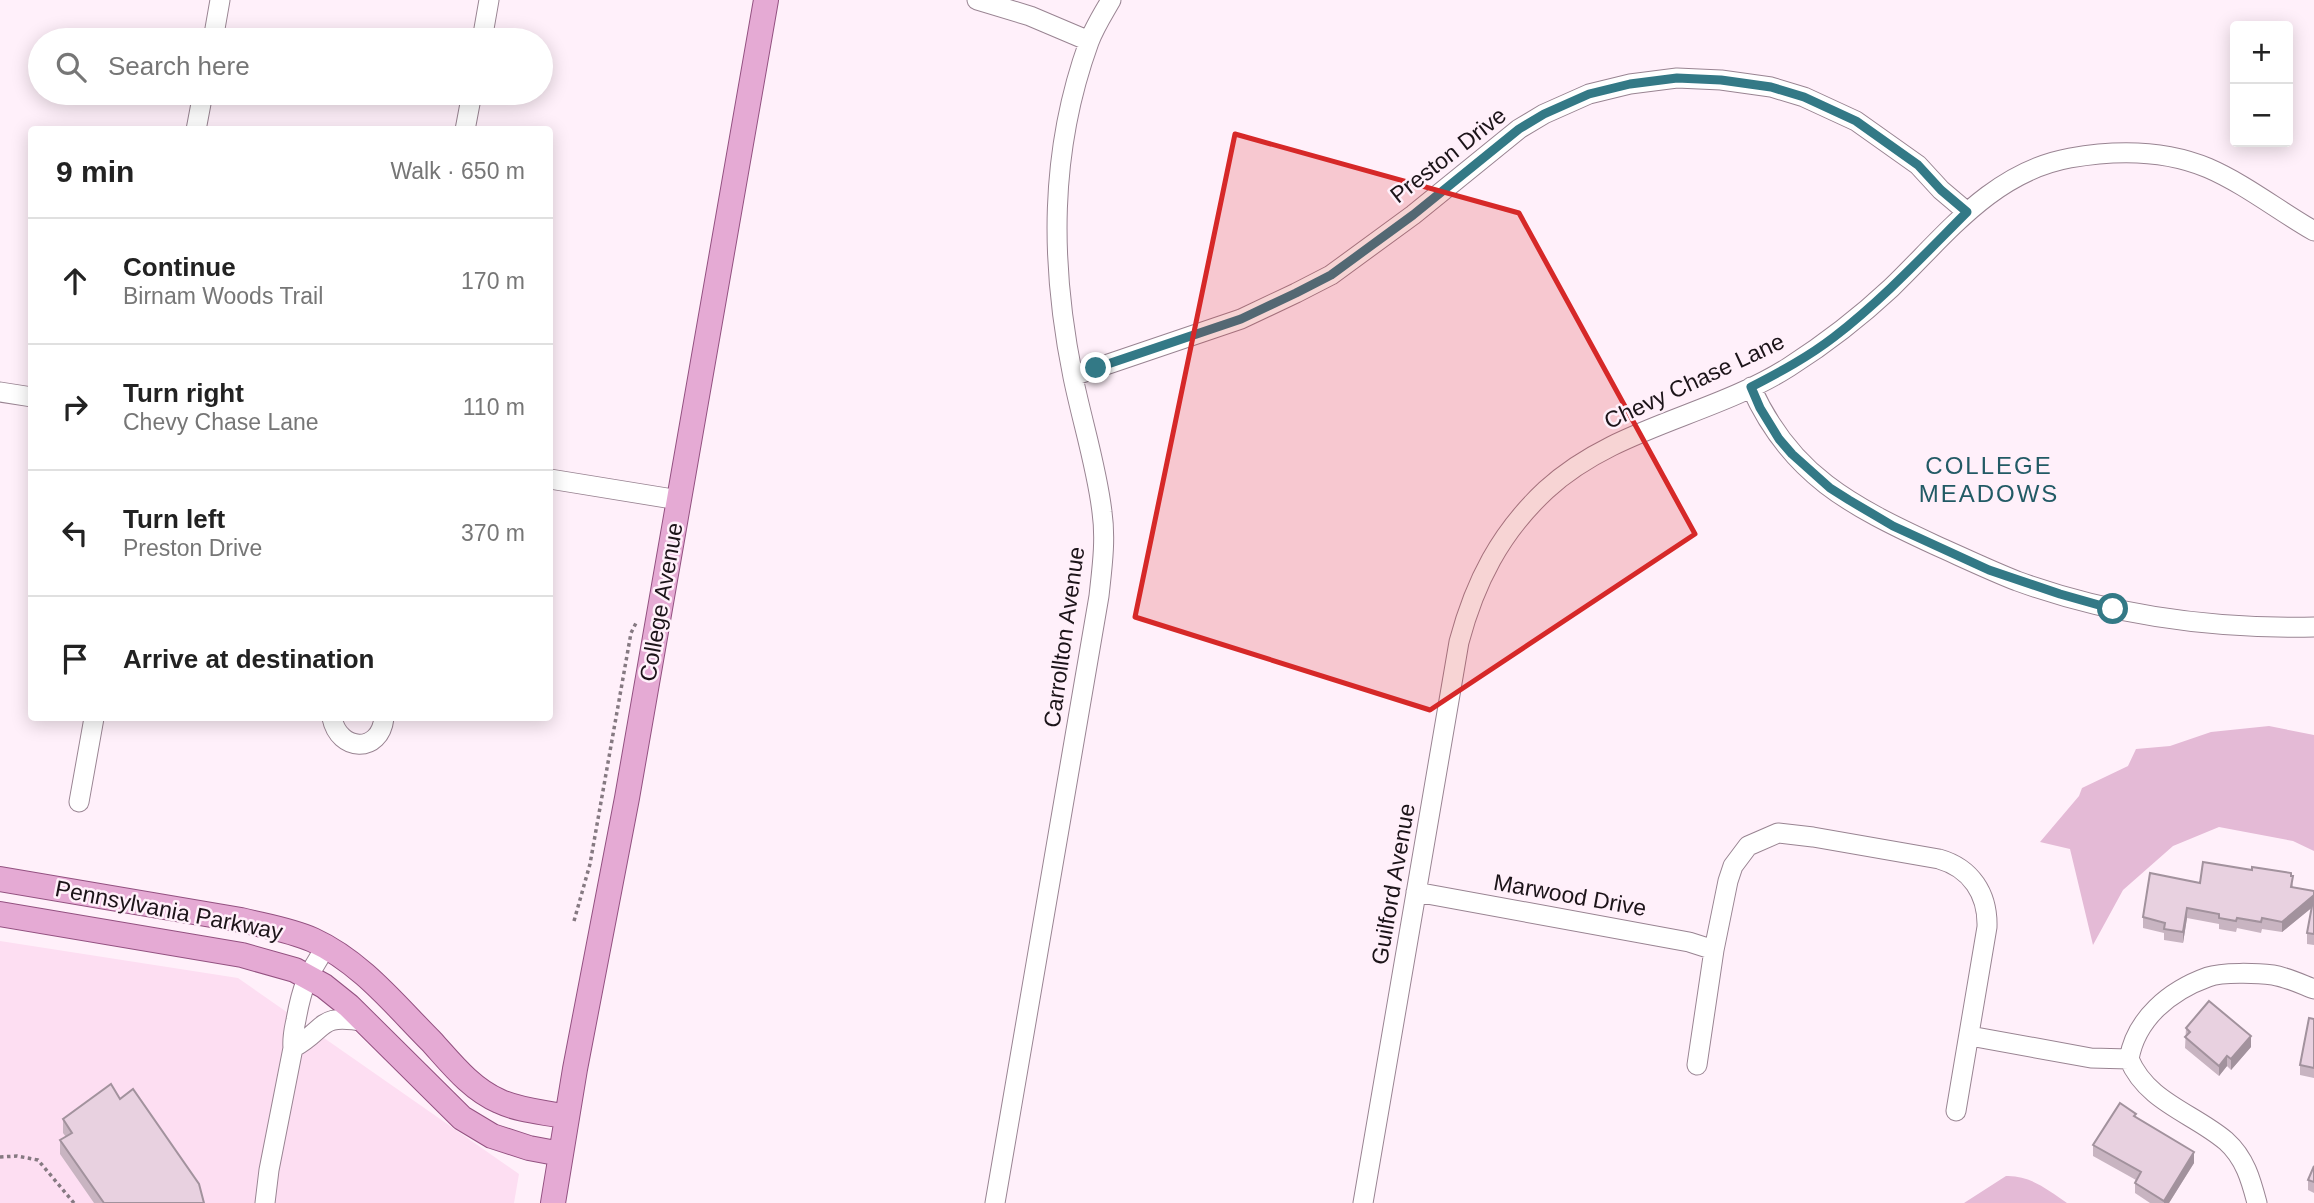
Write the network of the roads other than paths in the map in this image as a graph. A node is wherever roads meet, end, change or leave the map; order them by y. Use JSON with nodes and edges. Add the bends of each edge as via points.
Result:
{"nodes":[{"id":1,"x":220,"y":0,"type":"edge"},
{"id":2,"x":489,"y":0,"type":"edge"},
{"id":3,"x":766,"y":0,"type":"edge"},
{"id":4,"x":977,"y":0,"type":"edge"},
{"id":5,"x":1111,"y":0,"type":"edge"},
{"id":6,"x":215,"y":28,"type":"edge"},
{"id":7,"x":484,"y":28,"type":"edge"},
{"id":8,"x":1089,"y":41,"type":"junction"},
{"id":9,"x":201,"y":105,"type":"edge"},
{"id":10,"x":470,"y":105,"type":"edge"},
{"id":11,"x":198,"y":126,"type":"edge"},
{"id":12,"x":466,"y":126,"type":"edge"},
{"id":13,"x":1967,"y":212,"type":"junction"},
{"id":14,"x":2314,"y":231,"type":"edge"},
{"id":15,"x":1073,"y":376,"type":"junction"},
{"id":16,"x":1751,"y":387,"type":"junction"},
{"id":17,"x":0,"y":392,"type":"edge"},
{"id":18,"x":28,"y":396,"type":"edge"},
{"id":19,"x":553,"y":480,"type":"edge"},
{"id":20,"x":679,"y":500,"type":"junction"},
{"id":21,"x":1481,"y":576,"type":"joint"},
{"id":22,"x":2314,"y":626,"type":"edge"},
{"id":23,"x":93,"y":721,"type":"edge"},
{"id":24,"x":333,"y":721,"type":"edge"},
{"id":25,"x":383,"y":721,"type":"edge"},
{"id":26,"x":79,"y":802,"type":"dead end"},
{"id":27,"x":0,"y":879,"type":"edge"},
{"id":28,"x":1416,"y":892,"type":"junction"},
{"id":29,"x":0,"y":914,"type":"edge"},
{"id":30,"x":326,"y":947,"type":"junction"},
{"id":31,"x":1714,"y":950,"type":"junction"},
{"id":32,"x":307,"y":976,"type":"junction"},
{"id":33,"x":2314,"y":989,"type":"edge"},
{"id":34,"x":366,"y":1022,"type":"junction"},
{"id":35,"x":1970,"y":1036,"type":"junction"},
{"id":36,"x":293,"y":1048,"type":"junction"},
{"id":37,"x":2129,"y":1059,"type":"junction"},
{"id":38,"x":1697,"y":1065,"type":"dead end"},
{"id":39,"x":1956,"y":1111,"type":"dead end"},
{"id":40,"x":567,"y":1116,"type":"junction"},
{"id":41,"x":561,"y":1154,"type":"junction"},
{"id":42,"x":265,"y":1203,"type":"edge"},
{"id":43,"x":553,"y":1203,"type":"edge"},
{"id":44,"x":995,"y":1203,"type":"edge"},
{"id":45,"x":1363,"y":1203,"type":"edge"},
{"id":46,"x":2257,"y":1203,"type":"edge"}],
"edges":[{"from":1,"to":6,"type":"street"},
{"from":2,"to":7,"type":"street"},
{"from":3,"to":20,"type":"main road","name":"College Avenue"},
{"from":4,"to":8,"type":"street","via":[[1053,24]]},
{"from":5,"to":8,"type":"street","name":"Carrollton Avenue"},
{"from":8,"to":15,"type":"street","name":"Carrollton Avenue","via":[[1068,116],[1059,174],[1056,245],[1060,308]]},
{"from":9,"to":11,"type":"street"},
{"from":10,"to":12,"type":"street"},
{"from":13,"to":14,"type":"street","name":"Chevy Chase Lane","via":[[2028,171],[2084,155],[2137,153],[2210,169]]},
{"from":13,"to":15,"type":"street","name":"Preston Drive","via":[[1918,165],[1856,121],[1804,97],[1721,80],[1677,78],[1630,84],[1589,94],[1519,129],[1331,275],[1241,319]]},
{"from":13,"to":16,"type":"street","name":"Chevy Chase Lane","via":[[1833,337]]},
{"from":15,"to":44,"type":"street","name":"Carrollton Avenue","via":[[1102,512],[1104,556]]},
{"from":16,"to":21,"type":"street","name":"Chevy Chase Lane","via":[[1616,444],[1571,470],[1514,525]]},
{"from":16,"to":22,"type":"street","via":[[1779,439],[1830,488],[1893,526],[1989,570],[2113,609],[2256,626]]},
{"from":17,"to":18,"type":"street"},
{"from":19,"to":20,"type":"street"},
{"from":20,"to":40,"type":"main road","name":"College Avenue"},
{"from":21,"to":28,"type":"street","name":"Guilford Avenue","via":[[1459,642]]},
{"from":23,"to":26,"type":"street"},
{"from":24,"to":25,"type":"street","via":[[352,744],[376,737]]},
{"from":27,"to":30,"type":"main road","name":"Pennsylvania Parkway","via":[[241,920]]},
{"from":28,"to":31,"type":"street","name":"Marwood Drive"},
{"from":28,"to":45,"type":"street","name":"Guilford Avenue"},
{"from":29,"to":32,"type":"main road","name":"Pennsylvania Parkway","via":[[242,955]]},
{"from":30,"to":32,"type":"street"},
{"from":30,"to":40,"type":"main road","name":"Pennsylvania Parkway","via":[[375,983],[486,1094],[512,1106]]},
{"from":31,"to":35,"type":"street","via":[[1733,866],[1755,842],[1778,834],[1813,837],[1939,859],[1960,868],[1978,886],[1988,912]]},
{"from":31,"to":38,"type":"street"},
{"from":32,"to":34,"type":"main road","name":"Pennsylvania Parkway"},
{"from":32,"to":36,"type":"street","via":[[291,1036]]},
{"from":33,"to":37,"type":"street","via":[[2274,975],[2210,976],[2159,1005],[2140,1026]]},
{"from":34,"to":36,"type":"street","via":[[331,1020]]},
{"from":34,"to":41,"type":"main road","name":"Pennsylvania Parkway","via":[[462,1118],[492,1136]]},
{"from":35,"to":37,"type":"street","via":[[2080,1056]]},
{"from":35,"to":39,"type":"street"},
{"from":36,"to":42,"type":"street"},
{"from":37,"to":46,"type":"street","via":[[2149,1090],[2227,1142],[2248,1170]]},
{"from":40,"to":41,"type":"main road","name":"College Avenue"},
{"from":41,"to":43,"type":"main road","name":"College Avenue"}]}
